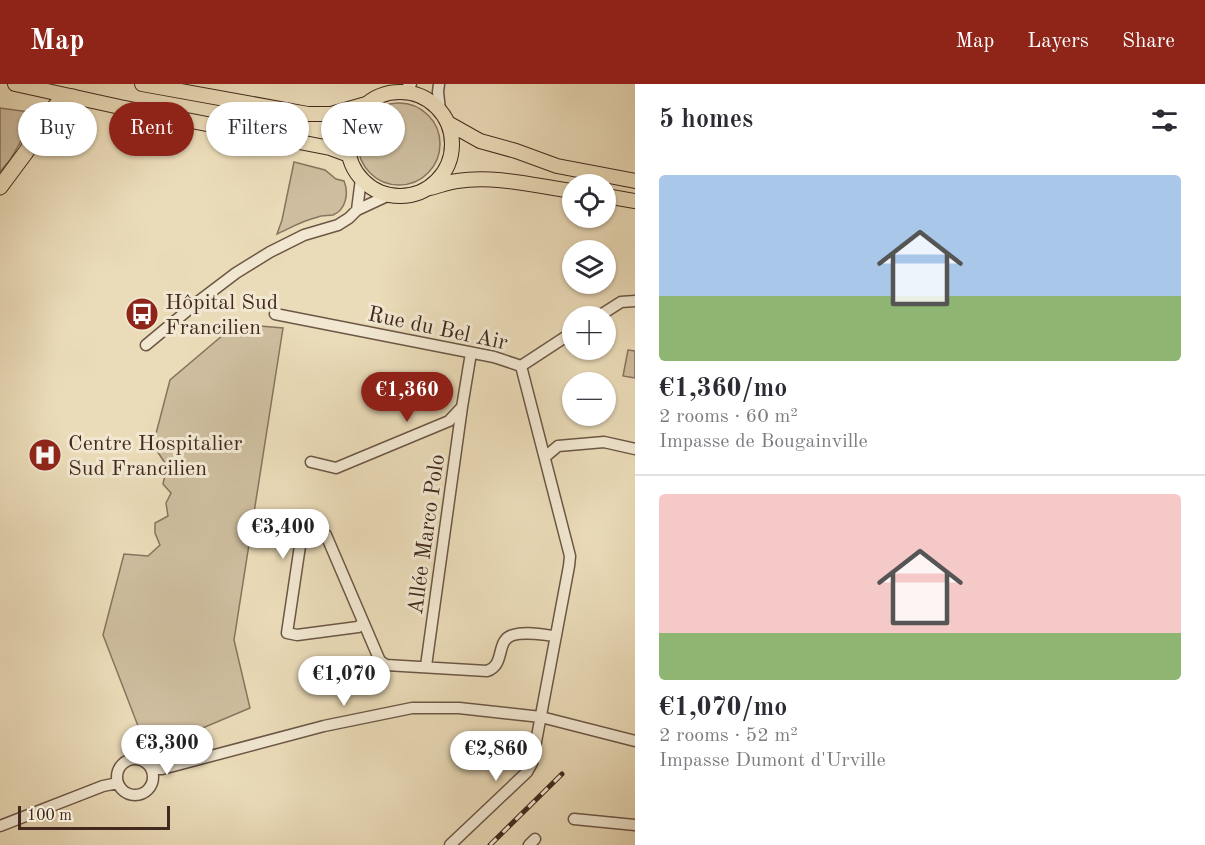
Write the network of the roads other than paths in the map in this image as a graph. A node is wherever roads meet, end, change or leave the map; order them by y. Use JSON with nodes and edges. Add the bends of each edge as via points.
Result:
{"nodes":[{"id":1,"x":15,"y":84,"type":"edge"},
{"id":2,"x":142,"y":84,"type":"edge"},
{"id":3,"x":439,"y":84,"type":"edge"},
{"id":4,"x":407,"y":88,"type":"edge"},
{"id":5,"x":73,"y":97,"type":"junction"},
{"id":6,"x":371,"y":102,"type":"edge"},
{"id":7,"x":440,"y":111,"type":"junction"},
{"id":8,"x":321,"y":114,"type":"edge"},
{"id":9,"x":448,"y":123,"type":"junction"},
{"id":10,"x":321,"y":146,"type":"edge"},
{"id":11,"x":349,"y":156,"type":"edge"},
{"id":12,"x":361,"y":179,"type":"junction"},
{"id":13,"x":635,"y":181,"type":"edge"},
{"id":14,"x":0,"y":187,"type":"edge"},
{"id":15,"x":428,"y":189,"type":"junction"},
{"id":16,"x":562,"y":189,"type":"edge"},
{"id":17,"x":387,"y":196,"type":"junction"},
{"id":18,"x":616,"y":198,"type":"edge"},
{"id":19,"x":635,"y":201,"type":"edge"},
{"id":20,"x":357,"y":210,"type":"junction"},
{"id":21,"x":635,"y":301,"type":"edge"},
{"id":22,"x":615,"y":306,"type":"edge"},
{"id":23,"x":275,"y":314,"type":"dead end"},
{"id":24,"x":562,"y":339,"type":"edge"},
{"id":25,"x":146,"y":345,"type":"dead end"},
{"id":26,"x":471,"y":353,"type":"junction"},
{"id":27,"x":521,"y":366,"type":"junction"},
{"id":28,"x":462,"y":407,"type":"junction"},
{"id":29,"x":635,"y":449,"type":"edge"},
{"id":30,"x":544,"y":457,"type":"junction"},
{"id":31,"x":311,"y":462,"type":"dead end"},
{"id":32,"x":363,"y":623,"type":"junction"},
{"id":33,"x":556,"y":636,"type":"junction"},
{"id":34,"x":426,"y":666,"type":"junction"},
{"id":35,"x":541,"y":717,"type":"junction"},
{"id":36,"x":635,"y":741,"type":"edge"},
{"id":37,"x":151,"y":770,"type":"junction"},
{"id":38,"x":118,"y":783,"type":"junction"},
{"id":39,"x":574,"y":819,"type":"dead end"},
{"id":40,"x":635,"y":825,"type":"edge"},
{"id":41,"x":0,"y":826,"type":"edge"},
{"id":42,"x":450,"y":845,"type":"edge"}],
"edges":[{"from":1,"to":5,"type":"main road"},
{"from":2,"to":8,"type":"main road"},
{"from":3,"to":7,"type":"street"},
{"from":4,"to":6,"type":"main road"},
{"from":4,"to":7,"type":"main road"},
{"from":5,"to":10,"type":"main road"},
{"from":5,"to":14,"type":"highway","via":[[59,102],[48,115]]},
{"from":7,"to":9,"type":"main road"},
{"from":9,"to":13,"type":"main road","via":[[480,141],[557,166]]},
{"from":9,"to":15,"type":"main road","via":[[452,153],[439,179]]},
{"from":11,"to":12,"type":"main road"},
{"from":12,"to":17,"type":"main road"},
{"from":12,"to":20,"type":"street"},
{"from":15,"to":16,"type":"main road","via":[[474,180]]},
{"from":15,"to":17,"type":"main road"},
{"from":17,"to":20,"type":"street"},
{"from":18,"to":19,"type":"main road"},
{"from":20,"to":25,"type":"street","via":[[338,225],[304,234],[236,273]]},
{"from":21,"to":22,"type":"street"},
{"from":23,"to":26,"type":"street","name":"Rue du Bel Air"},
{"from":24,"to":27,"type":"street"},
{"from":26,"to":27,"type":"street","name":"Rue du Bel Air"},
{"from":26,"to":28,"type":"street","name":"Allée Marco Polo"},
{"from":27,"to":30,"type":"street","name":"Rue du Bel Air"},
{"from":28,"to":31,"type":"street","via":[[449,421],[336,468]]},
{"from":28,"to":34,"type":"street","name":"Allée Marco Polo"},
{"from":29,"to":30,"type":"street","via":[[604,442],[558,446]]},
{"from":30,"to":33,"type":"street","name":"Rue du Bel Air","via":[[570,556]]},
{"from":32,"to":32,"type":"street","via":[[326,535],[320,532],[301,539],[287,633],[358,627]]},
{"from":32,"to":34,"type":"street","via":[[380,661],[386,665]]},
{"from":33,"to":34,"type":"street","via":[[512,635],[506,639],[498,664],[487,671]]},
{"from":33,"to":35,"type":"street","name":"Rue du Bel Air"},
{"from":35,"to":36,"type":"street"},
{"from":35,"to":37,"type":"street","via":[[459,708],[412,708]]},
{"from":35,"to":42,"type":"street","name":"Rue du Bel Air","via":[[527,772]]},
{"from":37,"to":38,"type":"street","via":[[139,759],[129,760],[120,767]]},
{"from":37,"to":38,"type":"street","via":[[151,784],[143,793],[131,795]]},
{"from":38,"to":41,"type":"street"},
{"from":39,"to":40,"type":"street"}]}
